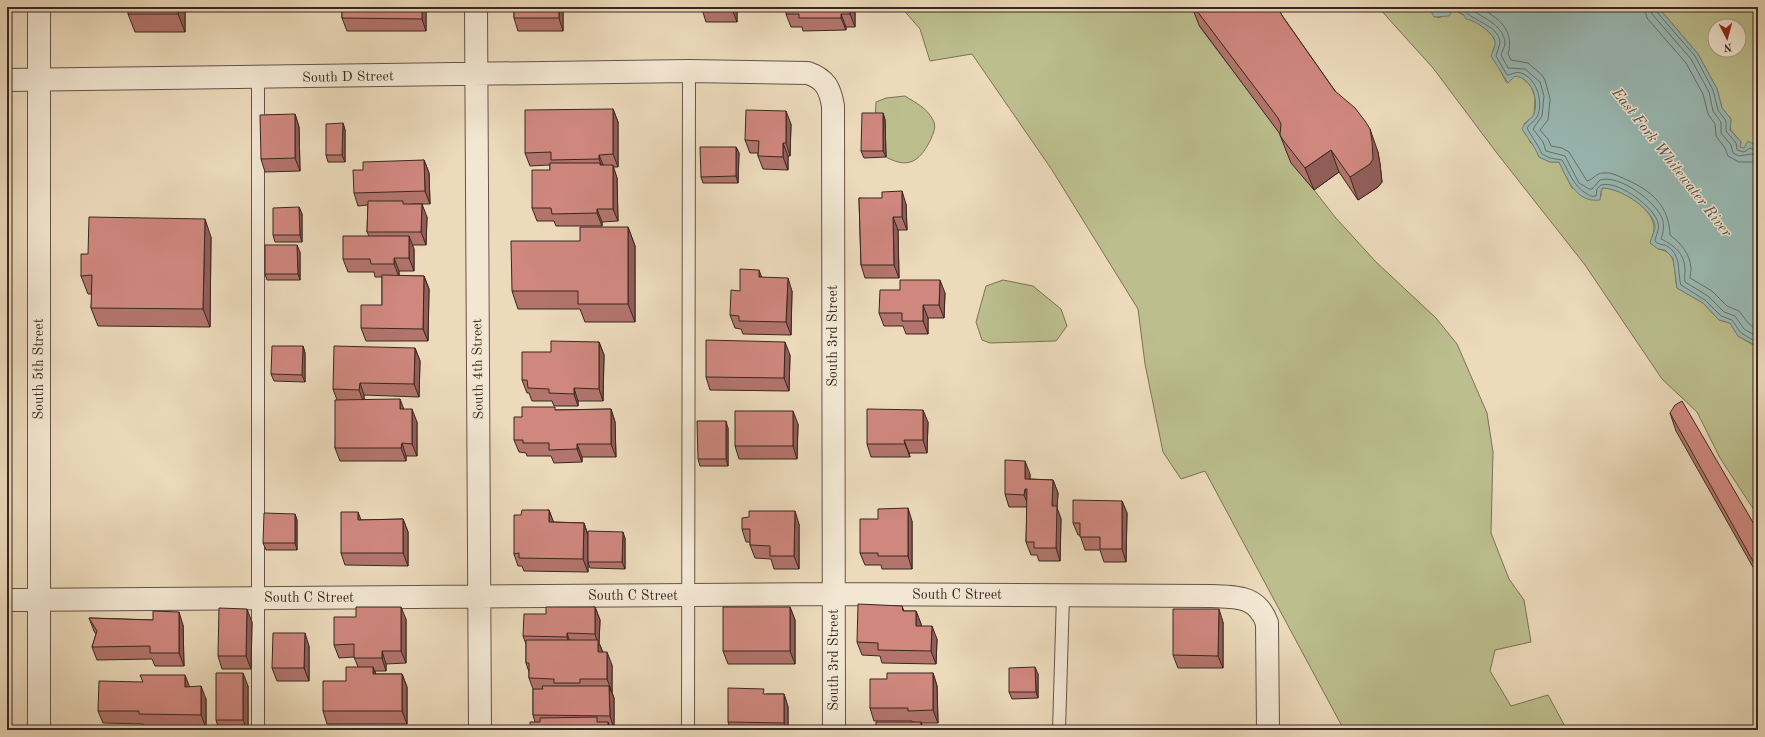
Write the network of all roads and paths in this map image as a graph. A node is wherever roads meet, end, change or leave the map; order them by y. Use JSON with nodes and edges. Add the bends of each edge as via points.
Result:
{"nodes":[{"id":1,"x":39,"y":7,"type":"edge"},
{"id":2,"x":476,"y":7,"type":"edge"},
{"id":3,"x":689,"y":71,"type":"junction"},
{"id":4,"x":476,"y":75,"type":"junction"},
{"id":5,"x":258,"y":77,"type":"junction"},
{"id":6,"x":39,"y":79,"type":"junction"},
{"id":7,"x":7,"y":80,"type":"edge"},
{"id":8,"x":834,"y":594,"type":"junction"},
{"id":9,"x":688,"y":595,"type":"junction"},
{"id":10,"x":1063,"y":595,"type":"junction"},
{"id":11,"x":480,"y":597,"type":"junction"},
{"id":12,"x":258,"y":598,"type":"junction"},
{"id":13,"x":7,"y":600,"type":"edge"},
{"id":14,"x":39,"y":600,"type":"junction"},
{"id":15,"x":39,"y":730,"type":"edge"},
{"id":16,"x":258,"y":730,"type":"edge"},
{"id":17,"x":480,"y":730,"type":"edge"},
{"id":18,"x":688,"y":730,"type":"edge"},
{"id":19,"x":834,"y":730,"type":"edge"},
{"id":20,"x":1059,"y":730,"type":"edge"},
{"id":21,"x":1268,"y":730,"type":"edge"}],
"edges":[{"from":1,"to":6,"type":"street","name":"South 5th Street"},
{"from":2,"to":4,"type":"street","name":"South 4th Street"},
{"from":3,"to":4,"type":"street","name":"South D Street"},
{"from":3,"to":8,"type":"street","name":"South 3rd Street","via":[[808,73],[818,76],[830,93],[833,114]]},
{"from":3,"to":9,"type":"lane"},
{"from":4,"to":5,"type":"street","name":"South D Street"},
{"from":4,"to":11,"type":"street","name":"South 4th Street"},
{"from":5,"to":6,"type":"street","name":"South D Street"},
{"from":5,"to":12,"type":"lane"},
{"from":6,"to":7,"type":"street","name":"South D Street"},
{"from":6,"to":14,"type":"street","name":"South 5th Street"},
{"from":8,"to":9,"type":"street","name":"South C Street"},
{"from":8,"to":10,"type":"street","name":"South C Street"},
{"from":8,"to":19,"type":"street","name":"South 3rd Street"},
{"from":9,"to":11,"type":"street","name":"South C Street"},
{"from":9,"to":18,"type":"lane"},
{"from":10,"to":20,"type":"lane"},
{"from":10,"to":21,"type":"street","name":"South C Street","via":[[1211,596],[1242,598],[1258,606],[1267,623]]},
{"from":11,"to":12,"type":"street","name":"South C Street"},
{"from":11,"to":17,"type":"street","name":"South 4th Street"},
{"from":12,"to":14,"type":"street","name":"South C Street"},
{"from":12,"to":16,"type":"lane"},
{"from":13,"to":14,"type":"street","name":"South C Street"},
{"from":14,"to":15,"type":"street","name":"South 5th Street"}]}
